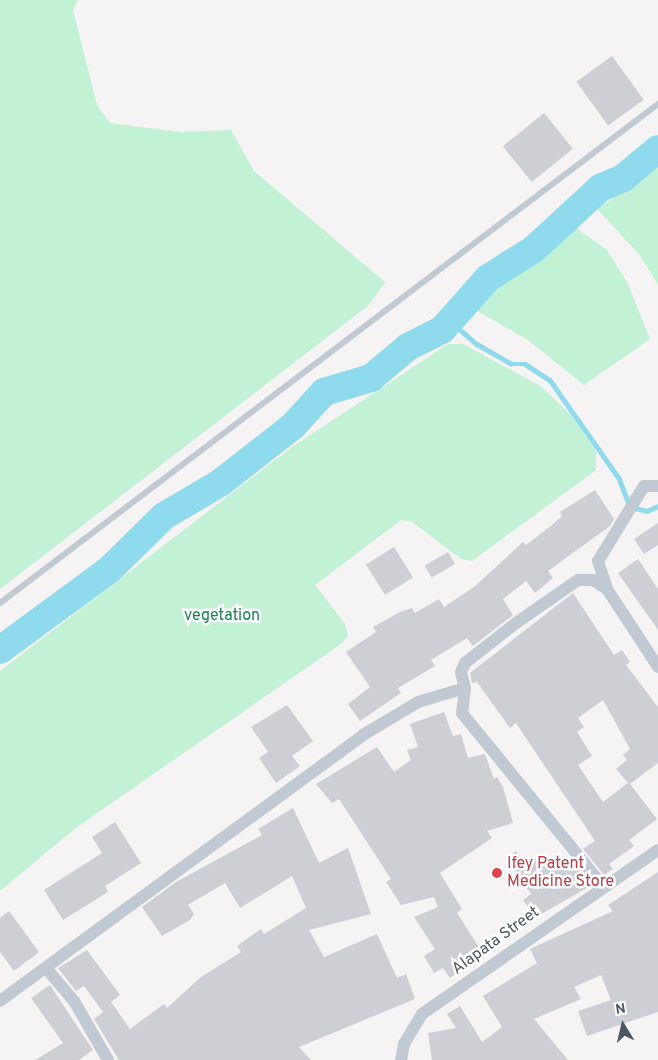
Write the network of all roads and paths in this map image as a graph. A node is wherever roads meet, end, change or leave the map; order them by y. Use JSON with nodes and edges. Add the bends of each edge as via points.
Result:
{"nodes":[{"id":1,"x":658,"y":104,"type":"edge"},
{"id":2,"x":658,"y":486,"type":"edge"},
{"id":3,"x":607,"y":589,"type":"junction"},
{"id":4,"x":0,"y":604,"type":"edge"},
{"id":5,"x":658,"y":667,"type":"edge"},
{"id":6,"x":466,"y":688,"type":"junction"},
{"id":7,"x":658,"y":850,"type":"edge"},
{"id":8,"x":603,"y":886,"type":"junction"},
{"id":9,"x":46,"y":968,"type":"junction"},
{"id":10,"x":0,"y":1001,"type":"edge"},
{"id":11,"x":108,"y":1060,"type":"edge"},
{"id":12,"x":402,"y":1060,"type":"edge"}],
"edges":[{"from":1,"to":4,"type":"lane"},
{"from":2,"to":3,"type":"street","via":[[644,486],[598,561]]},
{"from":3,"to":5,"type":"street"},
{"from":3,"to":6,"type":"street","via":[[592,580],[578,580],[516,623],[465,663],[461,672]]},
{"from":6,"to":8,"type":"street","via":[[462,713]]},
{"from":6,"to":9,"type":"street","via":[[418,702],[363,734]]},
{"from":7,"to":8,"type":"street","name":"Alapata Street"},
{"from":8,"to":12,"type":"street","name":"Alapata Street","via":[[422,1014],[404,1044]]},
{"from":9,"to":10,"type":"street"},
{"from":9,"to":11,"type":"street","via":[[74,1001]]}]}
